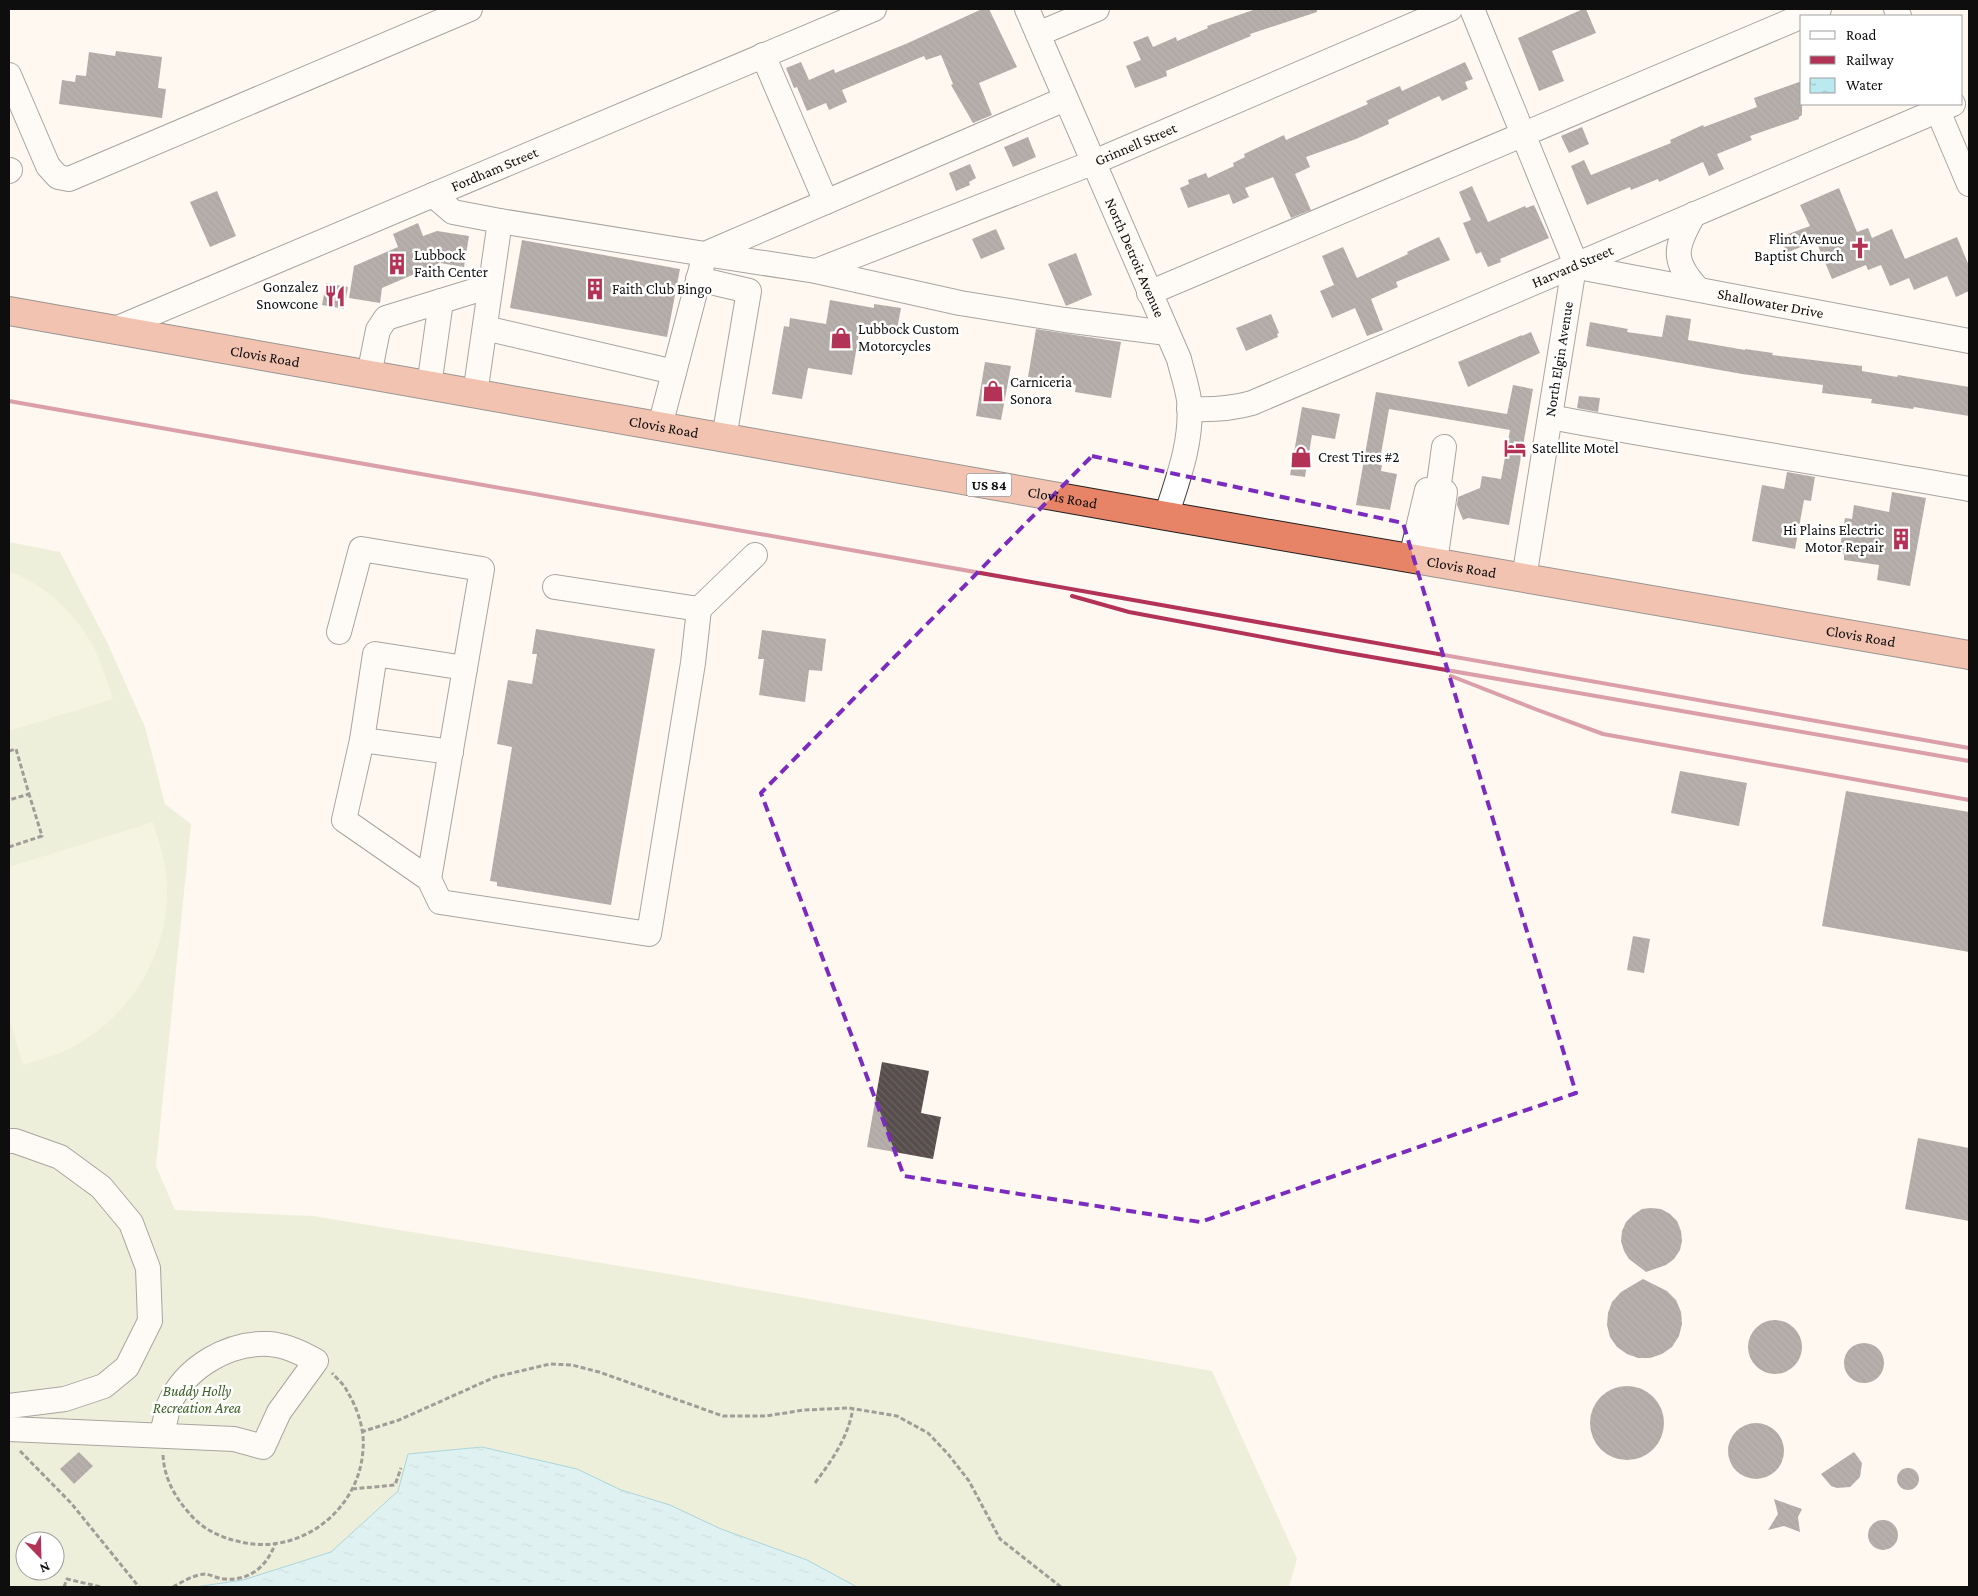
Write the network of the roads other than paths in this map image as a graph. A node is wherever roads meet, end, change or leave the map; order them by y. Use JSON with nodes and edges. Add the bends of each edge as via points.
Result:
{"nodes":[{"id":1,"x":470,"y":9,"type":"edge"},
{"id":2,"x":874,"y":9,"type":"edge"},
{"id":3,"x":1027,"y":9,"type":"edge"},
{"id":4,"x":1097,"y":9,"type":"edge"},
{"id":5,"x":1450,"y":9,"type":"edge"},
{"id":6,"x":1472,"y":9,"type":"edge"},
{"id":7,"x":1818,"y":9,"type":"edge"},
{"id":8,"x":1804,"y":15,"type":"edge"},
{"id":9,"x":1800,"y":17,"type":"edge"},
{"id":10,"x":1038,"y":34,"type":"junction"},
{"id":11,"x":763,"y":55,"type":"junction"},
{"id":12,"x":9,"y":75,"type":"edge"},
{"id":13,"x":1066,"y":99,"type":"junction"},
{"id":14,"x":1942,"y":106,"type":"edge"},
{"id":15,"x":1523,"y":134,"type":"junction"},
{"id":16,"x":1092,"y":163,"type":"junction"},
{"id":17,"x":1969,"y":184,"type":"edge"},
{"id":18,"x":433,"y":195,"type":"junction"},
{"id":19,"x":826,"y":202,"type":"junction"},
{"id":20,"x":1694,"y":214,"type":"junction"},
{"id":21,"x":500,"y":221,"type":"junction"},
{"id":22,"x":704,"y":254,"type":"junction"},
{"id":23,"x":1573,"y":266,"type":"junction"},
{"id":24,"x":816,"y":271,"type":"junction"},
{"id":25,"x":698,"y":279,"type":"junction"},
{"id":26,"x":490,"y":286,"type":"junction"},
{"id":27,"x":1698,"y":289,"type":"junction"},
{"id":28,"x":1149,"y":293,"type":"junction"},
{"id":29,"x":441,"y":301,"type":"junction"},
{"id":30,"x":9,"y":311,"type":"edge"},
{"id":31,"x":485,"y":328,"type":"junction"},
{"id":32,"x":114,"y":330,"type":"junction"},
{"id":33,"x":1168,"y":333,"type":"junction"},
{"id":34,"x":1969,"y":341,"type":"edge"},
{"id":35,"x":674,"y":372,"type":"junction"},
{"id":36,"x":369,"y":375,"type":"junction"},
{"id":37,"x":429,"y":386,"type":"junction"},
{"id":38,"x":475,"y":394,"type":"junction"},
{"id":39,"x":1189,"y":410,"type":"junction"},
{"id":40,"x":1550,"y":417,"type":"junction"},
{"id":41,"x":660,"y":426,"type":"junction"},
{"id":42,"x":724,"y":438,"type":"junction"},
{"id":43,"x":1444,"y":447,"type":"dead end"},
{"id":44,"x":1969,"y":489,"type":"edge"},
{"id":45,"x":1166,"y":516,"type":"junction"},
{"id":46,"x":755,"y":555,"type":"dead end"},
{"id":47,"x":1423,"y":560,"type":"junction"},
{"id":48,"x":1524,"y":578,"type":"junction"},
{"id":49,"x":555,"y":587,"type":"dead end"},
{"id":50,"x":699,"y":609,"type":"junction"},
{"id":51,"x":340,"y":632,"type":"dead end"},
{"id":52,"x":1969,"y":655,"type":"edge"},
{"id":53,"x":465,"y":668,"type":"junction"},
{"id":54,"x":362,"y":740,"type":"junction"},
{"id":55,"x":451,"y":752,"type":"junction"},
{"id":56,"x":429,"y":879,"type":"junction"},
{"id":57,"x":9,"y":1141,"type":"edge"},
{"id":58,"x":9,"y":1406,"type":"edge"},
{"id":59,"x":162,"y":1435,"type":"junction"},
{"id":60,"x":12,"y":1437,"type":"edge"}],
"edges":[{"from":1,"to":12,"type":"street","via":[[69,179],[58,177],[48,166]]},
{"from":2,"to":11,"type":"street","name":"Fordham Street"},
{"from":3,"to":10,"type":"street","name":"North Detroit Avenue"},
{"from":4,"to":10,"type":"street"},
{"from":5,"to":16,"type":"street","name":"Grinnell Street"},
{"from":6,"to":15,"type":"street","name":"North Elgin Avenue"},
{"from":7,"to":8,"type":"street"},
{"from":9,"to":15,"type":"street"},
{"from":10,"to":13,"type":"street","name":"North Detroit Avenue"},
{"from":11,"to":18,"type":"street","name":"Fordham Street"},
{"from":11,"to":19,"type":"street"},
{"from":13,"to":16,"type":"street","name":"North Detroit Avenue"},
{"from":13,"to":19,"type":"street"},
{"from":14,"to":17,"type":"street"},
{"from":14,"to":20,"type":"street","name":"Harvard Street"},
{"from":15,"to":23,"type":"street","name":"North Elgin Avenue","via":[[1573,257]]},
{"from":15,"to":28,"type":"street"},
{"from":16,"to":24,"type":"street","name":"Grinnell Street"},
{"from":16,"to":28,"type":"street","name":"North Detroit Avenue"},
{"from":18,"to":21,"type":"street","via":[[453,212]]},
{"from":18,"to":32,"type":"street","name":"Fordham Street"},
{"from":19,"to":22,"type":"street"},
{"from":20,"to":23,"type":"street","name":"Harvard Street"},
{"from":20,"to":27,"type":"street","via":[[1678,248],[1684,271]]},
{"from":21,"to":22,"type":"street"},
{"from":21,"to":26,"type":"street"},
{"from":22,"to":24,"type":"street"},
{"from":22,"to":25,"type":"street"},
{"from":23,"to":27,"type":"street","name":"Shallowater Drive"},
{"from":23,"to":39,"type":"street","name":"Harvard Street","via":[[1252,403],[1239,407]]},
{"from":23,"to":40,"type":"street","name":"North Elgin Avenue"},
{"from":24,"to":33,"type":"street","via":[[960,303]]},
{"from":25,"to":35,"type":"street"},
{"from":25,"to":42,"type":"street","via":[[750,292]]},
{"from":26,"to":29,"type":"street"},
{"from":26,"to":31,"type":"street"},
{"from":27,"to":34,"type":"street","name":"Shallowater Drive"},
{"from":28,"to":33,"type":"street","name":"North Detroit Avenue"},
{"from":29,"to":36,"type":"street","via":[[386,318],[378,330]]},
{"from":29,"to":37,"type":"street"},
{"from":30,"to":32,"type":"highway","name":"Clovis Road","number":"US 84"},
{"from":31,"to":35,"type":"street"},
{"from":31,"to":38,"type":"street"},
{"from":32,"to":36,"type":"highway","name":"Clovis Road","number":"US 84"},
{"from":33,"to":39,"type":"street","name":"North Detroit Avenue","via":[[1185,381]]},
{"from":35,"to":41,"type":"street"},
{"from":36,"to":37,"type":"highway","name":"Clovis Road","number":"US 84"},
{"from":37,"to":38,"type":"highway","name":"Clovis Road","number":"US 84"},
{"from":38,"to":41,"type":"highway","name":"Clovis Road","number":"US 84"},
{"from":39,"to":45,"type":"street","name":"North Detroit Avenue","via":[[1188,439]]},
{"from":40,"to":44,"type":"street"},
{"from":40,"to":48,"type":"street","name":"North Elgin Avenue"},
{"from":41,"to":42,"type":"highway","name":"Clovis Road","number":"US 84"},
{"from":42,"to":45,"type":"highway","name":"Clovis Road","number":"US 84"},
{"from":43,"to":47,"type":"street","via":[[1438,491],[1426,490]]},
{"from":45,"to":47,"type":"highway","name":"Clovis Road","number":"US 84"},
{"from":46,"to":50,"type":"street"},
{"from":47,"to":48,"type":"highway","name":"Clovis Road","number":"US 84"},
{"from":48,"to":52,"type":"highway","name":"Clovis Road","number":"US 84"},
{"from":49,"to":50,"type":"street"},
{"from":50,"to":56,"type":"street","via":[[649,934],[440,902]]},
{"from":51,"to":53,"type":"street","via":[[361,550],[482,569]]},
{"from":53,"to":54,"type":"street","via":[[375,654]]},
{"from":53,"to":55,"type":"street"},
{"from":54,"to":55,"type":"street"},
{"from":54,"to":56,"type":"street","via":[[344,820]]},
{"from":55,"to":56,"type":"street"},
{"from":57,"to":58,"type":"street","via":[[60,1157],[101,1188],[131,1223],[148,1268],[150,1321],[127,1367],[104,1386],[65,1399]]},
{"from":59,"to":59,"type":"street","via":[[174,1398],[186,1379],[210,1359],[239,1347],[270,1344],[300,1351],[316,1361],[279,1412],[263,1446],[234,1439]]},
{"from":59,"to":60,"type":"street"}]}
